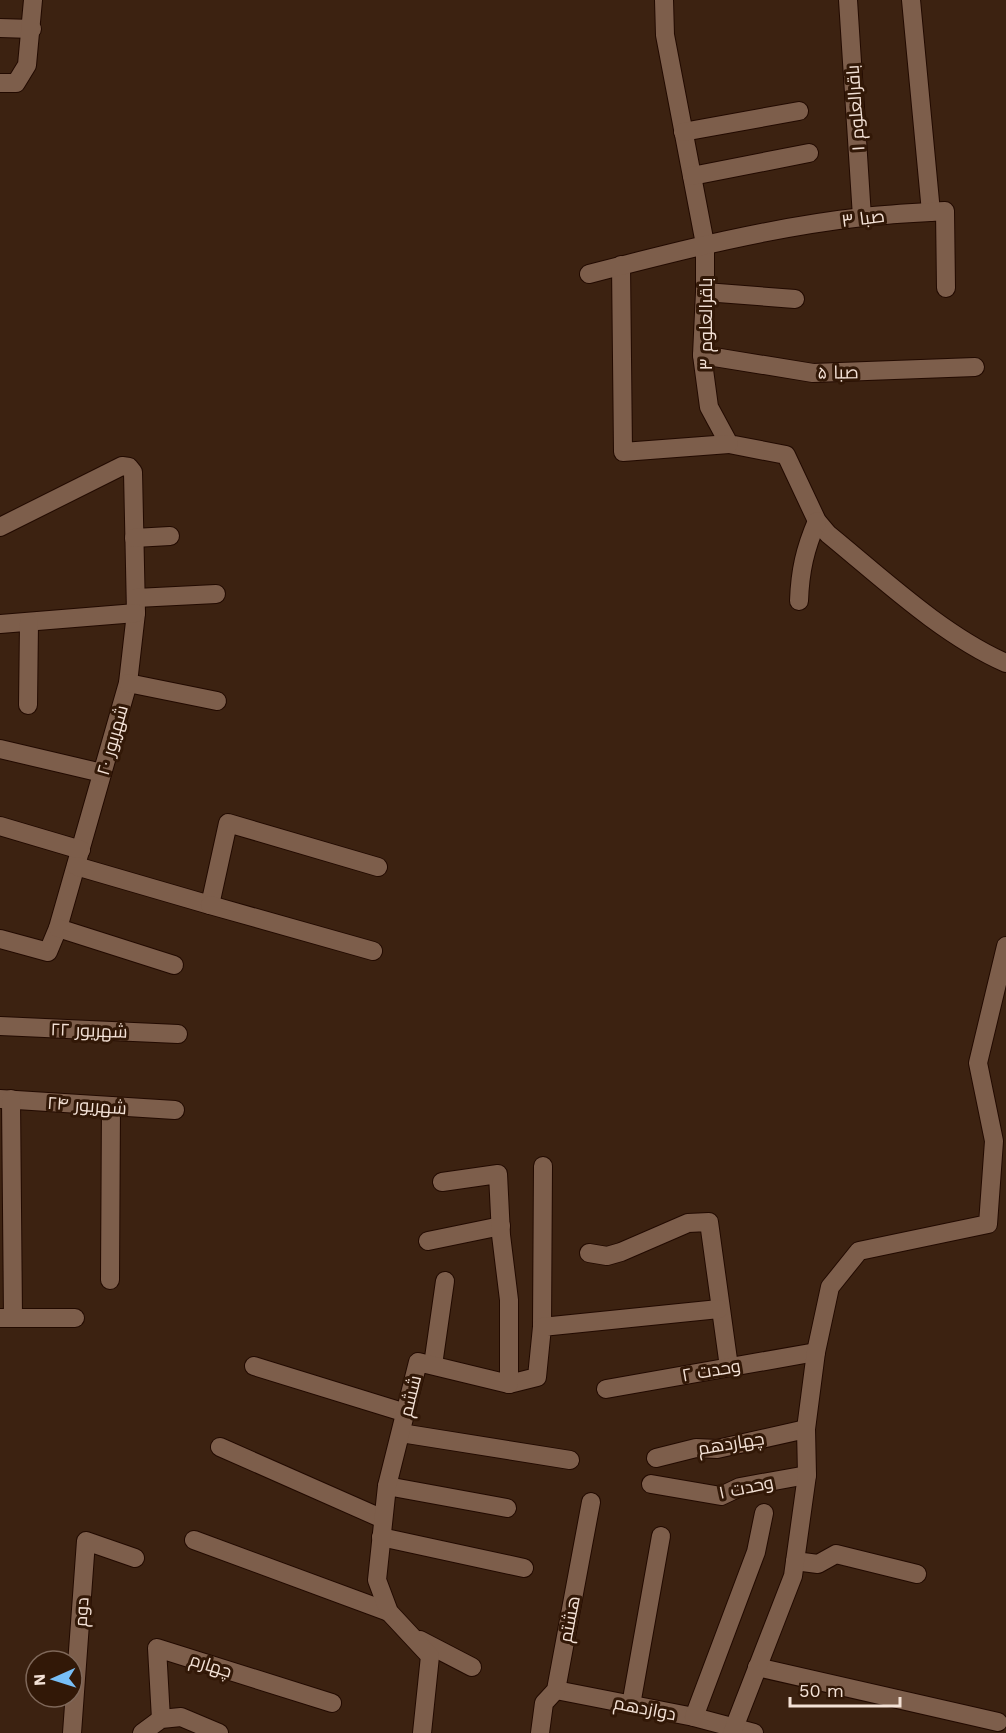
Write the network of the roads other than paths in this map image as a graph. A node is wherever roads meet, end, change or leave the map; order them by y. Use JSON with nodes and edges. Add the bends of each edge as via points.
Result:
{"nodes":[{"id":1,"x":33,"y":0,"type":"edge"},
{"id":2,"x":664,"y":0,"type":"edge"},
{"id":3,"x":848,"y":0,"type":"edge"},
{"id":4,"x":911,"y":0,"type":"edge"},
{"id":5,"x":0,"y":28,"type":"edge"},
{"id":6,"x":32,"y":29,"type":"junction"},
{"id":7,"x":0,"y":83,"type":"edge"},
{"id":8,"x":799,"y":111,"type":"dead end"},
{"id":9,"x":683,"y":132,"type":"junction"},
{"id":10,"x":809,"y":153,"type":"dead end"},
{"id":11,"x":692,"y":176,"type":"junction"},
{"id":12,"x":931,"y":212,"type":"junction"},
{"id":13,"x":862,"y":217,"type":"junction"},
{"id":14,"x":705,"y":244,"type":"junction"},
{"id":15,"x":621,"y":266,"type":"junction"},
{"id":16,"x":589,"y":274,"type":"dead end"},
{"id":17,"x":946,"y":288,"type":"dead end"},
{"id":18,"x":705,"y":292,"type":"junction"},
{"id":19,"x":795,"y":299,"type":"dead end"},
{"id":20,"x":702,"y":355,"type":"junction"},
{"id":21,"x":975,"y":367,"type":"dead end"},
{"id":22,"x":729,"y":444,"type":"junction"},
{"id":23,"x":817,"y":521,"type":"junction"},
{"id":24,"x":0,"y":527,"type":"edge"},
{"id":25,"x":170,"y":536,"type":"dead end"},
{"id":26,"x":134,"y":538,"type":"junction"},
{"id":27,"x":216,"y":594,"type":"dead end"},
{"id":28,"x":799,"y":601,"type":"dead end"},
{"id":29,"x":136,"y":605,"type":"junction"},
{"id":30,"x":29,"y":623,"type":"junction"},
{"id":31,"x":0,"y":624,"type":"edge"},
{"id":32,"x":1006,"y":663,"type":"edge"},
{"id":33,"x":128,"y":683,"type":"junction"},
{"id":34,"x":217,"y":701,"type":"dead end"},
{"id":35,"x":28,"y":705,"type":"dead end"},
{"id":36,"x":0,"y":749,"type":"edge"},
{"id":37,"x":102,"y":772,"type":"junction"},
{"id":38,"x":0,"y":826,"type":"edge"},
{"id":39,"x":78,"y":858,"type":"junction"},
{"id":40,"x":378,"y":867,"type":"dead end"},
{"id":41,"x":210,"y":904,"type":"junction"},
{"id":42,"x":58,"y":928,"type":"junction"},
{"id":43,"x":0,"y":939,"type":"edge"},
{"id":44,"x":1006,"y":945,"type":"edge"},
{"id":45,"x":373,"y":951,"type":"dead end"},
{"id":46,"x":174,"y":965,"type":"dead end"},
{"id":47,"x":0,"y":1026,"type":"edge"},
{"id":48,"x":178,"y":1034,"type":"dead end"},
{"id":49,"x":6,"y":1099,"type":"edge"},
{"id":50,"x":111,"y":1106,"type":"junction"},
{"id":51,"x":175,"y":1110,"type":"dead end"},
{"id":52,"x":543,"y":1166,"type":"dead end"},
{"id":53,"x":442,"y":1182,"type":"dead end"},
{"id":54,"x":501,"y":1226,"type":"junction"},
{"id":55,"x":428,"y":1241,"type":"dead end"},
{"id":56,"x":589,"y":1253,"type":"dead end"},
{"id":57,"x":110,"y":1280,"type":"dead end"},
{"id":58,"x":445,"y":1281,"type":"dead end"},
{"id":59,"x":719,"y":1309,"type":"junction"},
{"id":60,"x":6,"y":1317,"type":"edge"},
{"id":61,"x":75,"y":1318,"type":"dead end"},
{"id":62,"x":542,"y":1328,"type":"junction"},
{"id":63,"x":816,"y":1352,"type":"junction"},
{"id":64,"x":433,"y":1365,"type":"junction"},
{"id":65,"x":254,"y":1366,"type":"dead end"},
{"id":66,"x":729,"y":1367,"type":"junction"},
{"id":67,"x":509,"y":1384,"type":"junction"},
{"id":68,"x":606,"y":1389,"type":"dead end"},
{"id":69,"x":406,"y":1413,"type":"junction"},
{"id":70,"x":806,"y":1429,"type":"junction"},
{"id":71,"x":401,"y":1433,"type":"junction"},
{"id":72,"x":220,"y":1447,"type":"dead end"},
{"id":73,"x":656,"y":1458,"type":"dead end"},
{"id":74,"x":570,"y":1460,"type":"dead end"},
{"id":75,"x":807,"y":1475,"type":"junction"},
{"id":76,"x":651,"y":1484,"type":"dead end"},
{"id":77,"x":387,"y":1486,"type":"junction"},
{"id":78,"x":591,"y":1502,"type":"dead end"},
{"id":79,"x":507,"y":1508,"type":"dead end"},
{"id":80,"x":764,"y":1513,"type":"dead end"},
{"id":81,"x":382,"y":1528,"type":"junction"},
{"id":82,"x":661,"y":1536,"type":"dead end"},
{"id":83,"x":194,"y":1540,"type":"dead end"},
{"id":84,"x":135,"y":1558,"type":"dead end"},
{"id":85,"x":795,"y":1561,"type":"junction"},
{"id":86,"x":524,"y":1568,"type":"dead end"},
{"id":87,"x":917,"y":1574,"type":"dead end"},
{"id":88,"x":389,"y":1612,"type":"junction"},
{"id":89,"x":412,"y":1636,"type":"junction"},
{"id":90,"x":472,"y":1667,"type":"dead end"},
{"id":91,"x":757,"y":1667,"type":"junction"},
{"id":92,"x":556,"y":1690,"type":"junction"},
{"id":93,"x":332,"y":1703,"type":"dead end"},
{"id":94,"x":631,"y":1705,"type":"junction"},
{"id":95,"x":694,"y":1718,"type":"junction"},
{"id":96,"x":161,"y":1719,"type":"junction"},
{"id":97,"x":999,"y":1722,"type":"dead end"},
{"id":98,"x":732,"y":1730,"type":"edge"},
{"id":99,"x":72,"y":1733,"type":"edge"},
{"id":100,"x":142,"y":1733,"type":"edge"},
{"id":101,"x":219,"y":1733,"type":"edge"},
{"id":102,"x":422,"y":1733,"type":"edge"},
{"id":103,"x":540,"y":1733,"type":"edge"},
{"id":104,"x":754,"y":1733,"type":"edge"}],
"edges":[{"from":1,"to":6,"type":"street"},
{"from":2,"to":9,"type":"street","name":"باقرالعلوم ۳","via":[[665,35]]},
{"from":3,"to":13,"type":"street","name":"باقرالعلوم ۱"},
{"from":4,"to":12,"type":"street"},
{"from":5,"to":6,"type":"street"},
{"from":6,"to":7,"type":"street","via":[[27,65],[16,82]]},
{"from":8,"to":9,"type":"street"},
{"from":9,"to":11,"type":"street","name":"باقرالعلوم ۳"},
{"from":10,"to":11,"type":"street"},
{"from":11,"to":14,"type":"street","name":"باقرالعلوم ۳"},
{"from":12,"to":13,"type":"street","name":"صبا ۳"},
{"from":12,"to":17,"type":"street","via":[[945,211]]},
{"from":13,"to":14,"type":"street","name":"صبا ۳"},
{"from":14,"to":15,"type":"street","name":"صبا ۳"},
{"from":14,"to":18,"type":"street","name":"باقرالعلوم ۳"},
{"from":15,"to":16,"type":"street","name":"صبا ۳"},
{"from":15,"to":22,"type":"street","via":[[622,452]]},
{"from":18,"to":19,"type":"street"},
{"from":18,"to":20,"type":"street","name":"باقرالعلوم ۳"},
{"from":20,"to":21,"type":"street","name":"صبا ۵","via":[[813,373]]},
{"from":20,"to":22,"type":"street","name":"باقرالعلوم ۳","via":[[710,407]]},
{"from":22,"to":23,"type":"street","via":[[786,454]]},
{"from":23,"to":28,"type":"street","via":[[806,548]]},
{"from":23,"to":32,"type":"street","via":[[926,614]]},
{"from":24,"to":26,"type":"street","name":"شهریور ۲۰","via":[[122,466],[133,472]]},
{"from":25,"to":26,"type":"street"},
{"from":26,"to":29,"type":"street","name":"شهریور ۲۰"},
{"from":27,"to":29,"type":"street"},
{"from":29,"to":30,"type":"street"},
{"from":29,"to":33,"type":"street","name":"شهریور ۲۰"},
{"from":30,"to":31,"type":"street"},
{"from":30,"to":35,"type":"street"},
{"from":33,"to":34,"type":"street"},
{"from":33,"to":37,"type":"street","name":"شهریور ۲۰"},
{"from":36,"to":37,"type":"street"},
{"from":37,"to":39,"type":"street","name":"شهریور ۲۰"},
{"from":38,"to":39,"type":"street"},
{"from":39,"to":41,"type":"street"},
{"from":39,"to":42,"type":"street","name":"شهریور ۲۰"},
{"from":40,"to":41,"type":"street","via":[[228,823]]},
{"from":41,"to":45,"type":"street"},
{"from":42,"to":43,"type":"street","name":"شهریور ۲۰","via":[[48,952]]},
{"from":42,"to":46,"type":"street"},
{"from":44,"to":63,"type":"street","via":[[978,1063],[994,1141],[988,1224],[859,1251],[830,1287]]},
{"from":47,"to":48,"type":"street","name":"شهریور ۲۲"},
{"from":49,"to":50,"type":"street","name":"شهریور ۲۴"},
{"from":49,"to":60,"type":"street"},
{"from":50,"to":51,"type":"street","name":"شهریور ۲۴"},
{"from":50,"to":57,"type":"street"},
{"from":52,"to":62,"type":"street"},
{"from":53,"to":54,"type":"street","via":[[498,1174]]},
{"from":54,"to":55,"type":"street"},
{"from":54,"to":67,"type":"street","via":[[509,1300]]},
{"from":56,"to":59,"type":"street","via":[[607,1256],[688,1223],[709,1222]]},
{"from":58,"to":64,"type":"street"},
{"from":59,"to":62,"type":"street"},
{"from":59,"to":66,"type":"street"},
{"from":60,"to":61,"type":"street"},
{"from":62,"to":67,"type":"street","via":[[537,1377]]},
{"from":63,"to":66,"type":"street","name":"وحدت ۲"},
{"from":63,"to":70,"type":"street"},
{"from":64,"to":67,"type":"street","name":"ششم"},
{"from":64,"to":69,"type":"street","name":"ششم","via":[[418,1362]]},
{"from":65,"to":69,"type":"street"},
{"from":66,"to":68,"type":"street","name":"وحدت ۲"},
{"from":69,"to":71,"type":"street","name":"ششم"},
{"from":70,"to":73,"type":"street","name":"چهاردهم"},
{"from":70,"to":75,"type":"street"},
{"from":71,"to":74,"type":"street"},
{"from":71,"to":77,"type":"street","name":"ششم"},
{"from":72,"to":81,"type":"street"},
{"from":75,"to":76,"type":"street","name":"وحدت ۱","via":[[740,1487],[721,1496]]},
{"from":75,"to":85,"type":"street"},
{"from":77,"to":79,"type":"street"},
{"from":77,"to":81,"type":"street","name":"ششم"},
{"from":78,"to":92,"type":"street","name":"هشتم"},
{"from":80,"to":95,"type":"street","via":[[756,1552]]},
{"from":81,"to":86,"type":"street"},
{"from":81,"to":88,"type":"street","name":"ششم","via":[[377,1580]]},
{"from":82,"to":94,"type":"street"},
{"from":83,"to":88,"type":"street"},
{"from":84,"to":99,"type":"street","name":"دوم","via":[[86,1542]]},
{"from":85,"to":87,"type":"street","via":[[818,1564],[836,1554]]},
{"from":85,"to":91,"type":"street","via":[[793,1576]]},
{"from":88,"to":89,"type":"street","name":"ششم"},
{"from":89,"to":90,"type":"street"},
{"from":89,"to":102,"type":"street","name":"ششم","via":[[430,1656]]},
{"from":91,"to":97,"type":"street"},
{"from":91,"to":98,"type":"street"},
{"from":92,"to":94,"type":"street","name":"دوازدهم"},
{"from":92,"to":103,"type":"street","name":"هشتم","via":[[544,1703]]},
{"from":93,"to":96,"type":"street","name":"چهارم","via":[[157,1648]]},
{"from":94,"to":95,"type":"street","name":"دوازدهم"},
{"from":95,"to":98,"type":"street","name":"دوازدهم"},
{"from":96,"to":100,"type":"street"},
{"from":96,"to":101,"type":"street","via":[[181,1717]]},
{"from":98,"to":104,"type":"street","name":"دوازدهم"}]}
